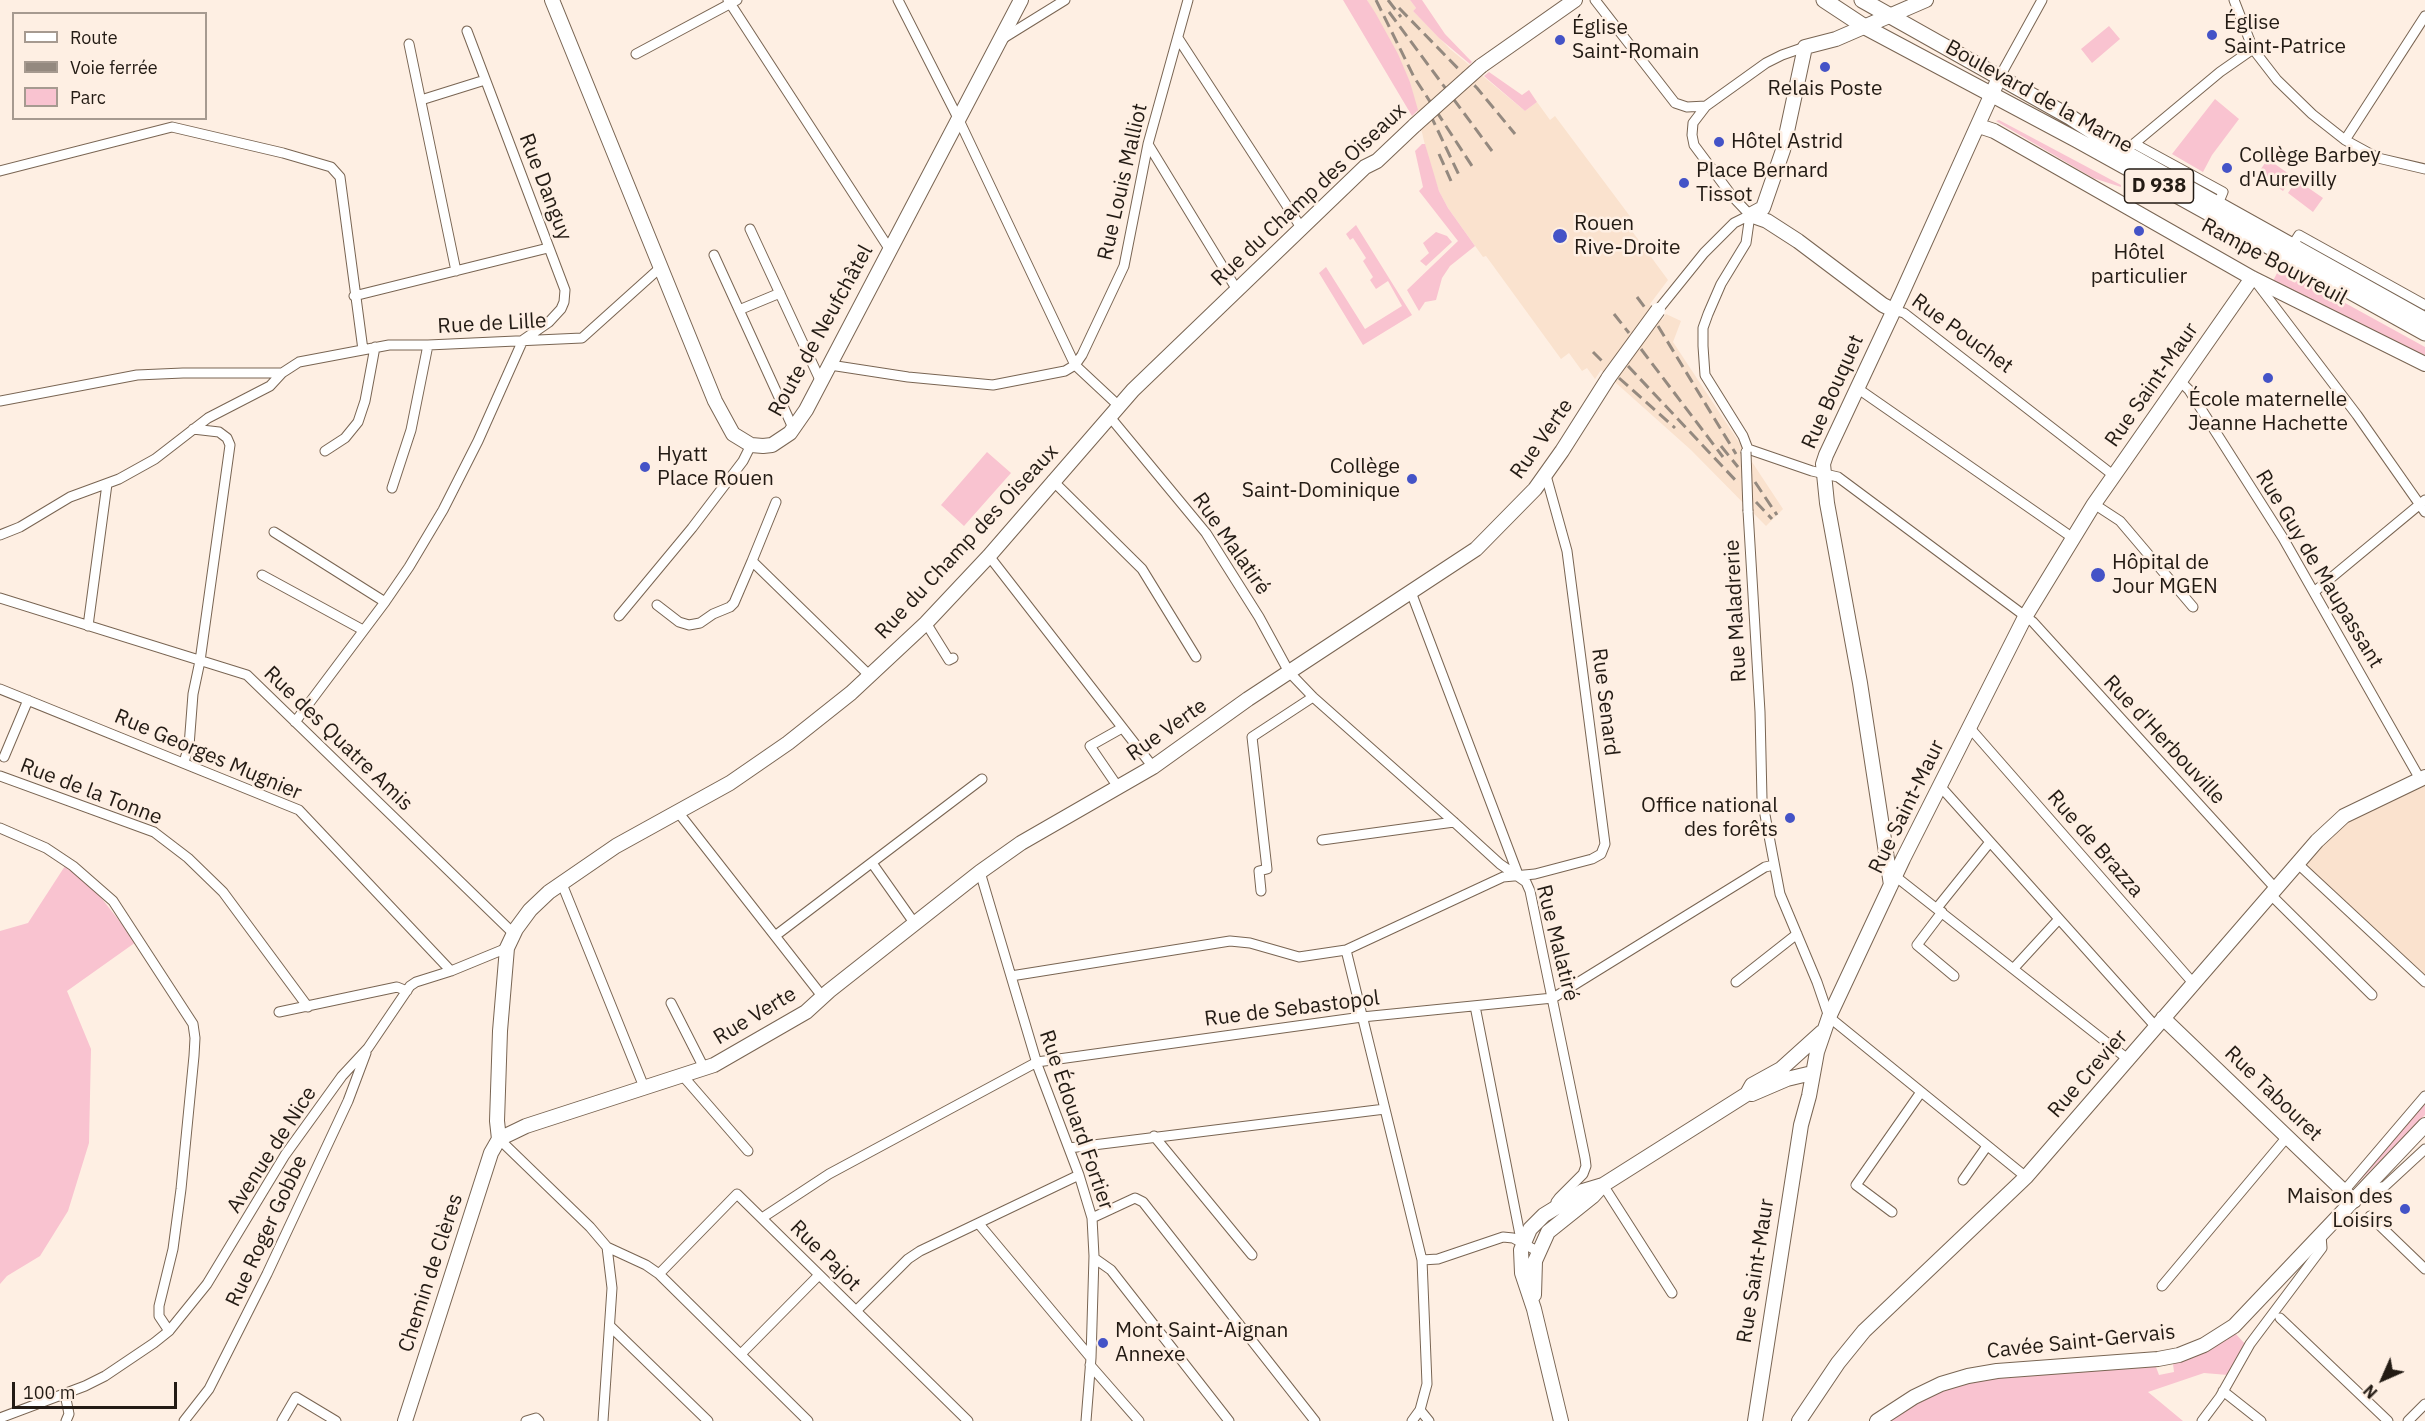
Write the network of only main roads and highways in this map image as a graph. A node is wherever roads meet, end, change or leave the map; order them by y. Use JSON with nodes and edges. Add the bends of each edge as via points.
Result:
{"nodes":[{"id":1,"x":1824,"y":0,"type":"edge"},
{"id":2,"x":1862,"y":0,"type":"edge"},
{"id":3,"x":1896,"y":9,"type":"edge"},
{"id":4,"x":2425,"y":320,"type":"edge"},
{"id":5,"x":2425,"y":333,"type":"edge"}],
"edges":[{"from":1,"to":5,"type":"main road","name":"Boulevard de la Marne","number":"D 938","via":[[1865,27]]},
{"from":2,"to":3,"type":"main road","name":"Boulevard de la Marne","number":"D 938"},
{"from":3,"to":4,"type":"main road","name":"Boulevard de la Marne","number":"D 938","via":[[1999,78],[2295,240]]}]}
